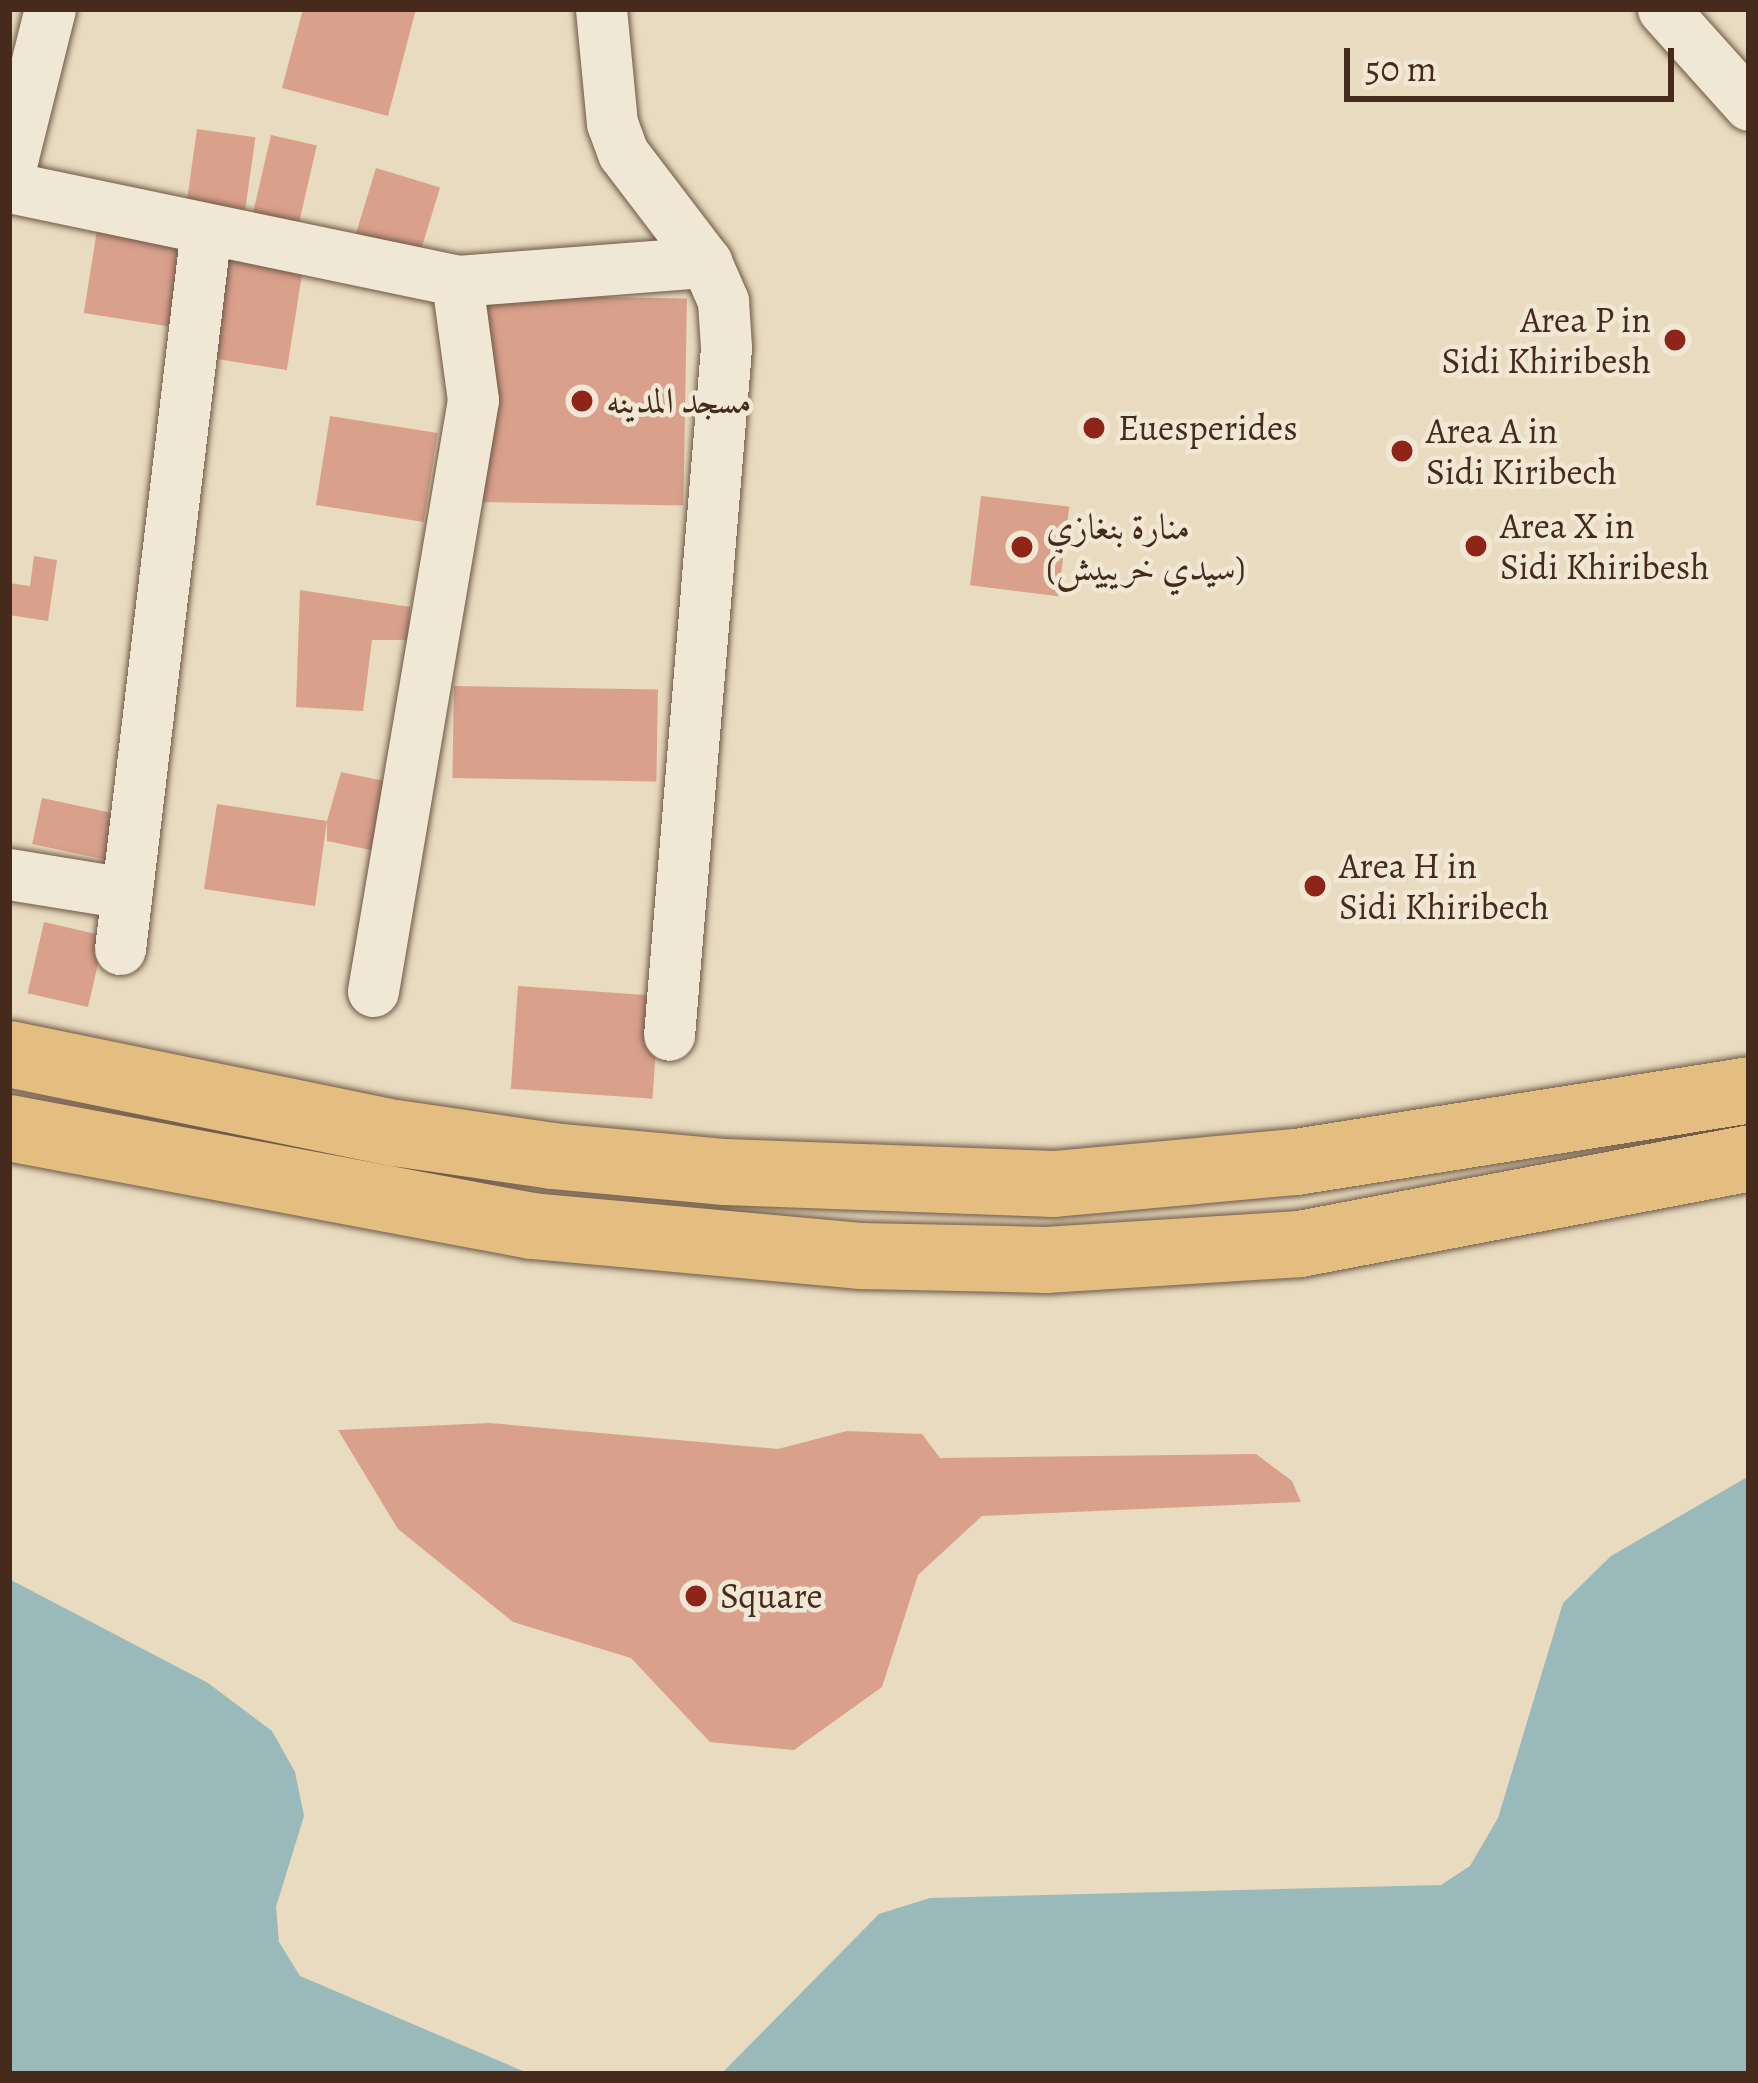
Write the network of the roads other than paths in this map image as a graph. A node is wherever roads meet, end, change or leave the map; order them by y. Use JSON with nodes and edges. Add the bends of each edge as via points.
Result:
{"nodes":[{"id":1,"x":50,"y":9,"type":"edge"},
{"id":2,"x":601,"y":9,"type":"edge"},
{"id":3,"x":1663,"y":9,"type":"edge"},
{"id":4,"x":1749,"y":105,"type":"edge"},
{"id":5,"x":9,"y":173,"type":"edge"},
{"id":6,"x":9,"y":187,"type":"edge"},
{"id":7,"x":206,"y":229,"type":"junction"},
{"id":8,"x":706,"y":262,"type":"junction"},
{"id":9,"x":457,"y":281,"type":"junction"},
{"id":10,"x":9,"y":874,"type":"edge"},
{"id":11,"x":126,"y":893,"type":"junction"},
{"id":12,"x":120,"y":949,"type":"dead end"},
{"id":13,"x":373,"y":992,"type":"dead end"},
{"id":14,"x":669,"y":1034,"type":"dead end"},
{"id":15,"x":9,"y":1054,"type":"edge"},
{"id":16,"x":1749,"y":1090,"type":"edge"},
{"id":17,"x":9,"y":1128,"type":"edge"},
{"id":18,"x":1749,"y":1158,"type":"edge"}],
"edges":[{"from":1,"to":5,"type":"street"},
{"from":2,"to":8,"type":"street","via":[[612,122],[623,153]]},
{"from":3,"to":4,"type":"street"},
{"from":6,"to":7,"type":"street"},
{"from":7,"to":9,"type":"street"},
{"from":7,"to":11,"type":"street"},
{"from":8,"to":9,"type":"street"},
{"from":8,"to":14,"type":"street","via":[[723,301],[726,348]]},
{"from":9,"to":13,"type":"street","via":[[472,400]]},
{"from":10,"to":11,"type":"street"},
{"from":11,"to":12,"type":"street"},
{"from":15,"to":16,"type":"main road","via":[[395,1133],[552,1156],[725,1172],[1054,1184],[1296,1162]]},
{"from":17,"to":18,"type":"main road","via":[[532,1226],[816,1253],[1023,1260],[1300,1244]]}]}
